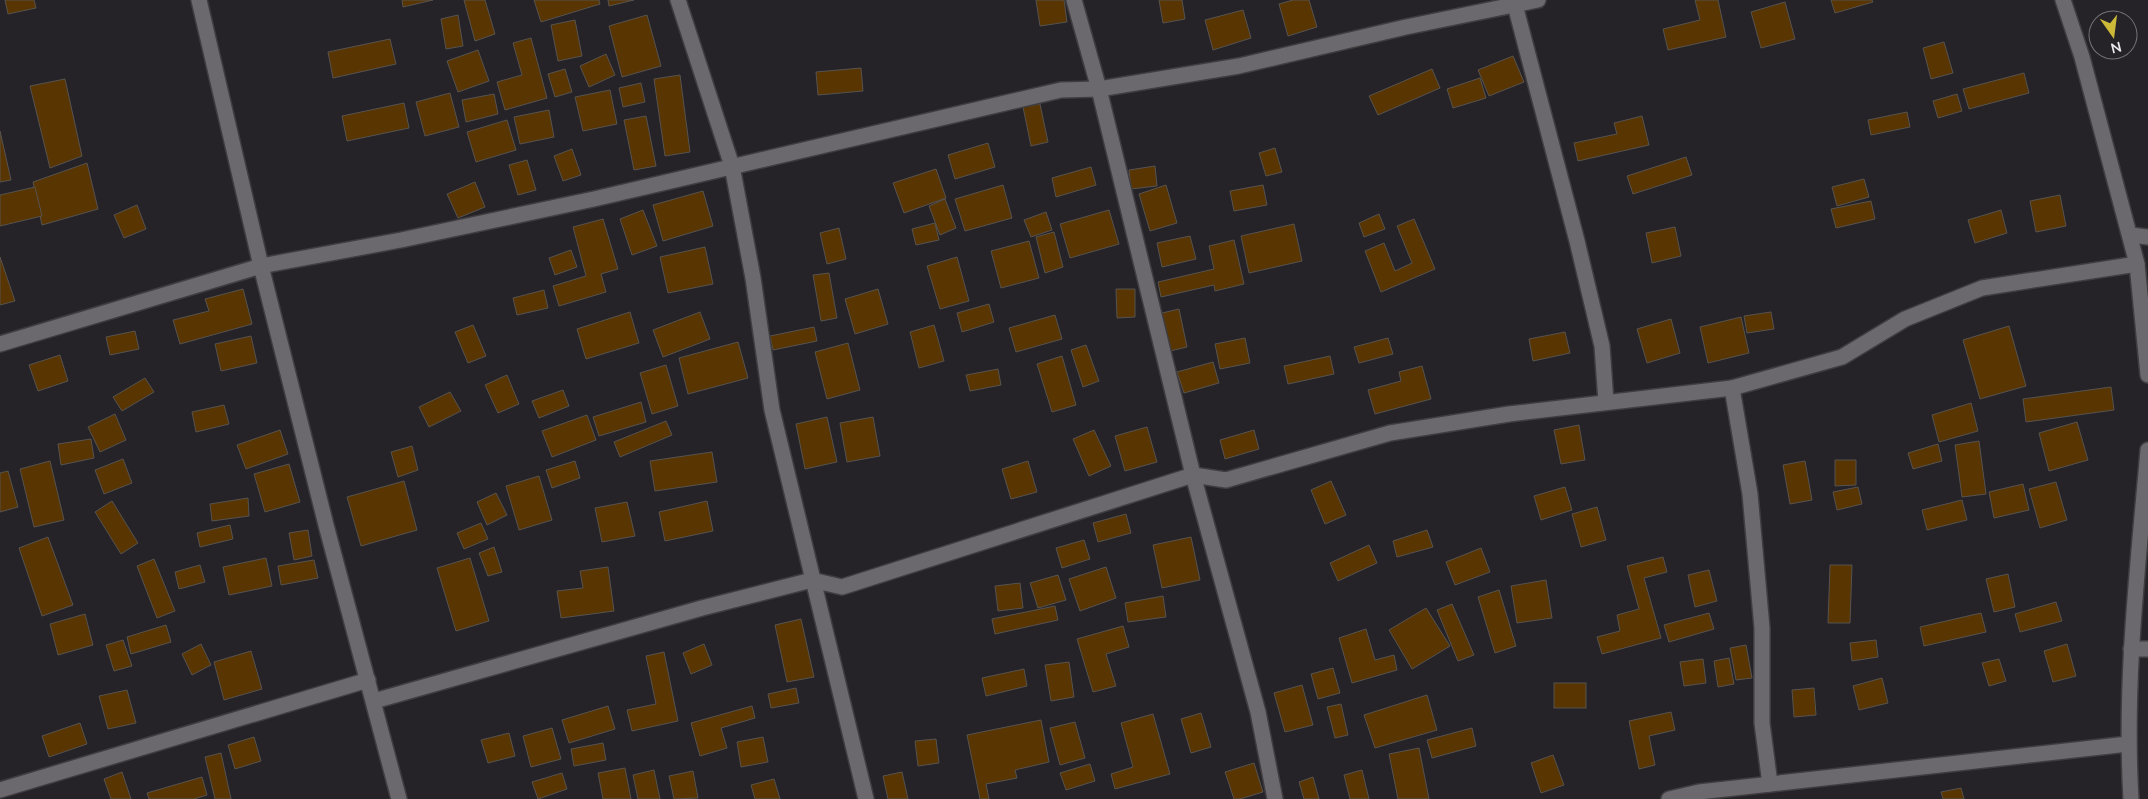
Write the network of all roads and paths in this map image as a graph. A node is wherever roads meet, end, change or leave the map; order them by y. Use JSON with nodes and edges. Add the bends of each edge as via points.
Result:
{"nodes":[{"id":1,"x":199,"y":0,"type":"edge"},
{"id":2,"x":678,"y":0,"type":"edge"},
{"id":3,"x":1074,"y":0,"type":"edge"},
{"id":4,"x":1538,"y":0,"type":"edge"},
{"id":5,"x":2063,"y":0,"type":"edge"},
{"id":6,"x":1515,"y":5,"type":"junction"},
{"id":7,"x":1098,"y":89,"type":"junction"},
{"id":8,"x":732,"y":166,"type":"junction"},
{"id":9,"x":2130,"y":235,"type":"junction"},
{"id":10,"x":2148,"y":237,"type":"edge"},
{"id":11,"x":2137,"y":264,"type":"junction"},
{"id":12,"x":261,"y":266,"type":"junction"},
{"id":13,"x":0,"y":344,"type":"edge"},
{"id":14,"x":2148,"y":375,"type":"edge"},
{"id":15,"x":1732,"y":388,"type":"junction"},
{"id":16,"x":1606,"y":402,"type":"junction"},
{"id":17,"x":2148,"y":450,"type":"edge"},
{"id":18,"x":1193,"y":475,"type":"junction"},
{"id":19,"x":812,"y":580,"type":"junction"},
{"id":20,"x":2148,"y":649,"type":"edge"},
{"id":21,"x":2131,"y":650,"type":"junction"},
{"id":22,"x":368,"y":680,"type":"junction"},
{"id":23,"x":374,"y":701,"type":"junction"},
{"id":24,"x":2128,"y":744,"type":"junction"},
{"id":25,"x":1770,"y":784,"type":"junction"},
{"id":26,"x":0,"y":790,"type":"edge"},
{"id":27,"x":1699,"y":796,"type":"edge"},
{"id":28,"x":399,"y":799,"type":"edge"},
{"id":29,"x":866,"y":799,"type":"edge"},
{"id":30,"x":1275,"y":799,"type":"edge"},
{"id":31,"x":1669,"y":799,"type":"edge"},
{"id":32,"x":2131,"y":799,"type":"edge"}],
"edges":[{"from":1,"to":12,"type":"street"},
{"from":2,"to":8,"type":"street"},
{"from":3,"to":7,"type":"street"},
{"from":4,"to":6,"type":"street"},
{"from":5,"to":9,"type":"street"},
{"from":6,"to":7,"type":"street","via":[[1239,66]]},
{"from":6,"to":16,"type":"street","via":[[1602,346]]},
{"from":7,"to":8,"type":"street","via":[[1061,90]]},
{"from":7,"to":18,"type":"street"},
{"from":8,"to":12,"type":"street","via":[[401,240]]},
{"from":8,"to":19,"type":"street","via":[[753,278],[772,410]]},
{"from":9,"to":10,"type":"street"},
{"from":9,"to":11,"type":"street"},
{"from":11,"to":14,"type":"street"},
{"from":11,"to":15,"type":"street","via":[[1982,288],[1906,319],[1842,357]]},
{"from":12,"to":13,"type":"street"},
{"from":12,"to":22,"type":"street"},
{"from":15,"to":16,"type":"street"},
{"from":15,"to":25,"type":"street","via":[[1750,494],[1762,628],[1762,723]]},
{"from":16,"to":18,"type":"street","via":[[1390,433],[1226,480]]},
{"from":17,"to":21,"type":"street"},
{"from":18,"to":19,"type":"street","via":[[842,586]]},
{"from":18,"to":30,"type":"street","via":[[1258,712]]},
{"from":19,"to":23,"type":"street"},
{"from":19,"to":29,"type":"street"},
{"from":20,"to":21,"type":"street"},
{"from":21,"to":24,"type":"street"},
{"from":22,"to":23,"type":"street"},
{"from":22,"to":26,"type":"street"},
{"from":23,"to":28,"type":"street"},
{"from":24,"to":25,"type":"street"},
{"from":24,"to":32,"type":"street"},
{"from":25,"to":27,"type":"street"},
{"from":27,"to":31,"type":"street"}]}
